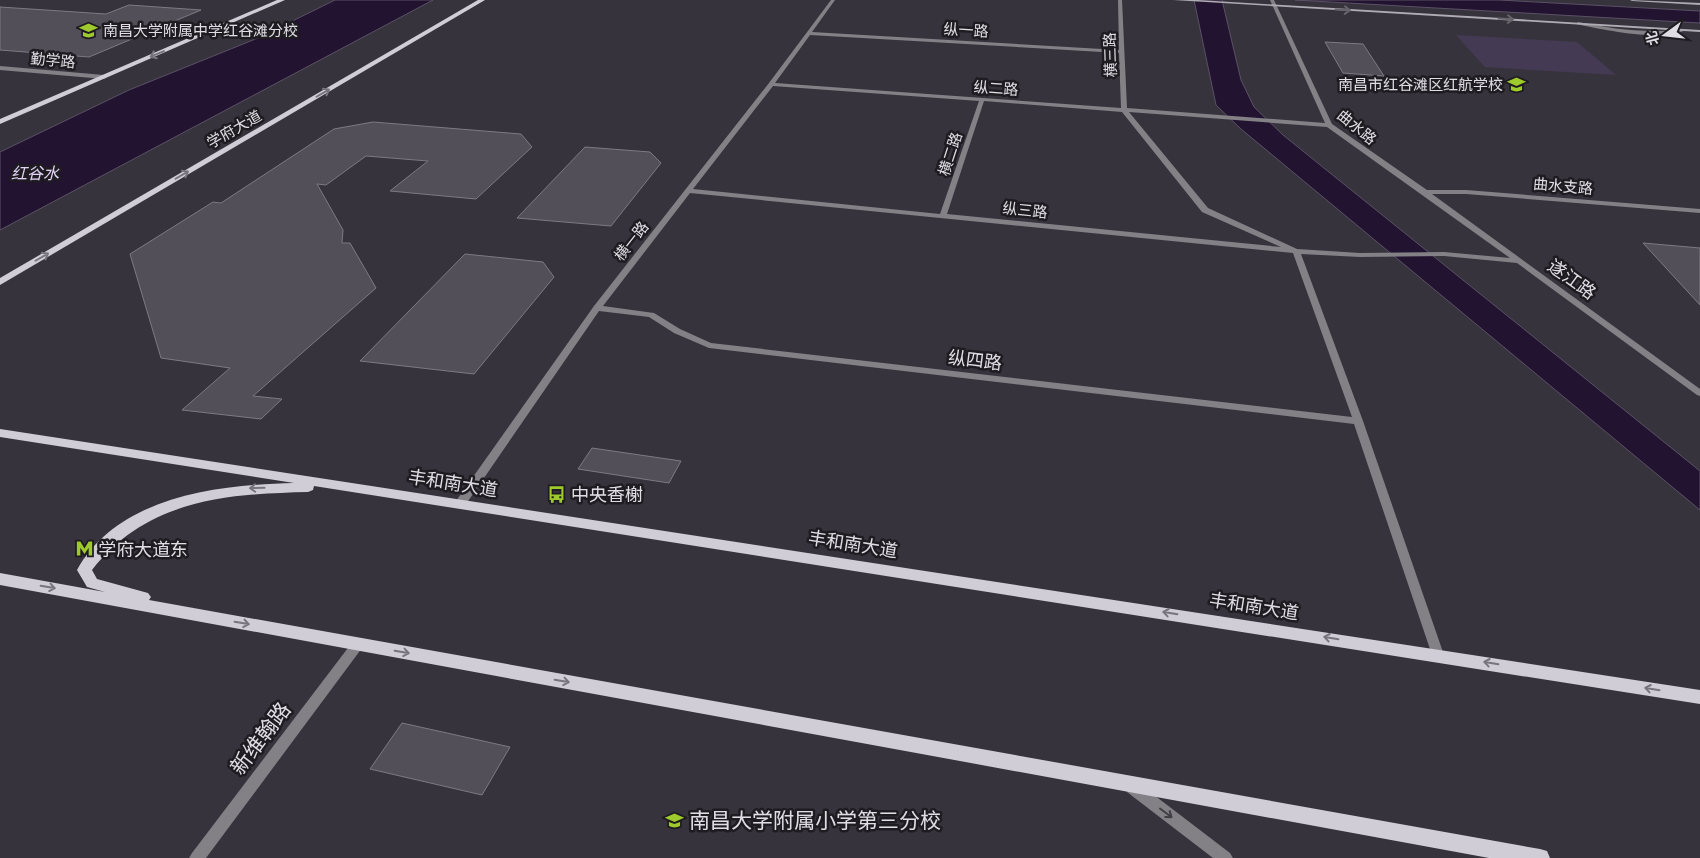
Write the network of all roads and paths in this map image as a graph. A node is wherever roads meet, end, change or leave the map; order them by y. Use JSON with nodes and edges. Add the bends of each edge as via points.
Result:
{"nodes":[{"id":1,"x":282,"y":0,"type":"edge"},
{"id":2,"x":482,"y":0,"type":"edge"},
{"id":3,"x":833,"y":0,"type":"edge"},
{"id":4,"x":1120,"y":0,"type":"edge"},
{"id":5,"x":1175,"y":0,"type":"edge"},
{"id":6,"x":1632,"y":0,"type":"edge"},
{"id":7,"x":1189,"y":1,"type":"edge"},
{"id":8,"x":1273,"y":4,"type":"edge"},
{"id":9,"x":1700,"y":4,"type":"edge"},
{"id":10,"x":1578,"y":24,"type":"joint"},
{"id":11,"x":1684,"y":30,"type":"joint"},
{"id":12,"x":1700,"y":31,"type":"edge"},
{"id":13,"x":809,"y":33,"type":"junction"},
{"id":14,"x":1122,"y":52,"type":"junction"},
{"id":15,"x":0,"y":68,"type":"edge"},
{"id":16,"x":104,"y":77,"type":"junction"},
{"id":17,"x":771,"y":84,"type":"junction"},
{"id":18,"x":982,"y":100,"type":"junction"},
{"id":19,"x":1124,"y":110,"type":"junction"},
{"id":20,"x":0,"y":120,"type":"edge"},
{"id":21,"x":1329,"y":125,"type":"junction"},
{"id":22,"x":687,"y":191,"type":"junction"},
{"id":23,"x":1425,"y":192,"type":"junction"},
{"id":24,"x":1700,"y":211,"type":"edge"},
{"id":25,"x":943,"y":216,"type":"junction"},
{"id":26,"x":1296,"y":251,"type":"junction"},
{"id":27,"x":1519,"y":261,"type":"junction"},
{"id":28,"x":0,"y":282,"type":"edge"},
{"id":29,"x":596,"y":308,"type":"junction"},
{"id":30,"x":1700,"y":393,"type":"edge"},
{"id":31,"x":1358,"y":421,"type":"junction"},
{"id":32,"x":0,"y":434,"type":"edge"},
{"id":33,"x":340,"y":486,"type":"junction"},
{"id":34,"x":460,"y":504,"type":"junction"},
{"id":35,"x":0,"y":579,"type":"edge"},
{"id":36,"x":218,"y":618,"type":"junction"},
{"id":37,"x":358,"y":644,"type":"junction"},
{"id":38,"x":1438,"y":655,"type":"junction"},
{"id":39,"x":1700,"y":697,"type":"edge"},
{"id":40,"x":1127,"y":783,"type":"junction"},
{"id":41,"x":196,"y":858,"type":"edge"},
{"id":42,"x":1225,"y":858,"type":"edge"},
{"id":43,"x":1540,"y":858,"type":"edge"}],
"edges":[{"from":1,"to":16,"type":"main road","one_way":true},
{"from":28,"to":2,"type":"main road","name":"学府大道","one_way":true},
{"from":3,"to":13,"type":"street","name":"横一路"},
{"from":4,"to":14,"type":"street","name":"横三路"},
{"from":5,"to":7,"type":"main road"},
{"from":6,"to":9,"type":"main road"},
{"from":7,"to":8,"type":"main road"},
{"from":8,"to":10,"type":"main road","one_way":true},
{"from":8,"to":21,"type":"street","name":"曲水路"},
{"from":10,"to":11,"type":"street","via":[[1607,30],[1668,33]]},
{"from":11,"to":12,"type":"main road"},
{"from":13,"to":14,"type":"street","name":"纵一路"},
{"from":13,"to":17,"type":"street","name":"横一路"},
{"from":14,"to":19,"type":"street","name":"横三路"},
{"from":15,"to":16,"type":"street","name":"勤学路"},
{"from":16,"to":20,"type":"main road"},
{"from":17,"to":18,"type":"street","name":"纵二路"},
{"from":17,"to":22,"type":"street","name":"横一路"},
{"from":18,"to":19,"type":"street","name":"纵二路"},
{"from":18,"to":25,"type":"street","name":"横二路"},
{"from":19,"to":21,"type":"street","name":"纵二路"},
{"from":19,"to":26,"type":"street","via":[[1205,210]]},
{"from":21,"to":23,"type":"street","name":"曲水路"},
{"from":22,"to":25,"type":"street","name":"纵三路"},
{"from":22,"to":29,"type":"street","name":"横一路"},
{"from":23,"to":24,"type":"street","name":"曲水支路","via":[[1466,192]]},
{"from":23,"to":27,"type":"street","name":"遂江路"},
{"from":25,"to":26,"type":"street","name":"纵三路"},
{"from":26,"to":27,"type":"street","name":"纵三路","via":[[1360,255],[1444,254]]},
{"from":26,"to":31,"type":"street"},
{"from":27,"to":30,"type":"street","name":"遂江路"},
{"from":29,"to":31,"type":"street","name":"纵四路","via":[[651,315],[709,345]]},
{"from":29,"to":34,"type":"street","name":"横一路"},
{"from":31,"to":38,"type":"street"},
{"from":32,"to":33,"type":"main road","name":"丰和南大道"},
{"from":33,"to":34,"type":"main road","name":"丰和南大道"},
{"from":33,"to":36,"type":"main road","one_way":true,"via":[[245,488],[188,499],[135,522],[109,541],[84,570],[92,583]]},
{"from":38,"to":34,"type":"main road","name":"丰和南大道","one_way":true},
{"from":35,"to":36,"type":"main road","one_way":true},
{"from":36,"to":37,"type":"main road","one_way":true},
{"from":37,"to":40,"type":"main road","one_way":true},
{"from":37,"to":41,"type":"street","name":"新维翰路"},
{"from":39,"to":38,"type":"main road","name":"丰和南大道","one_way":true},
{"from":40,"to":42,"type":"street","one_way":true},
{"from":40,"to":43,"type":"main road"}]}
